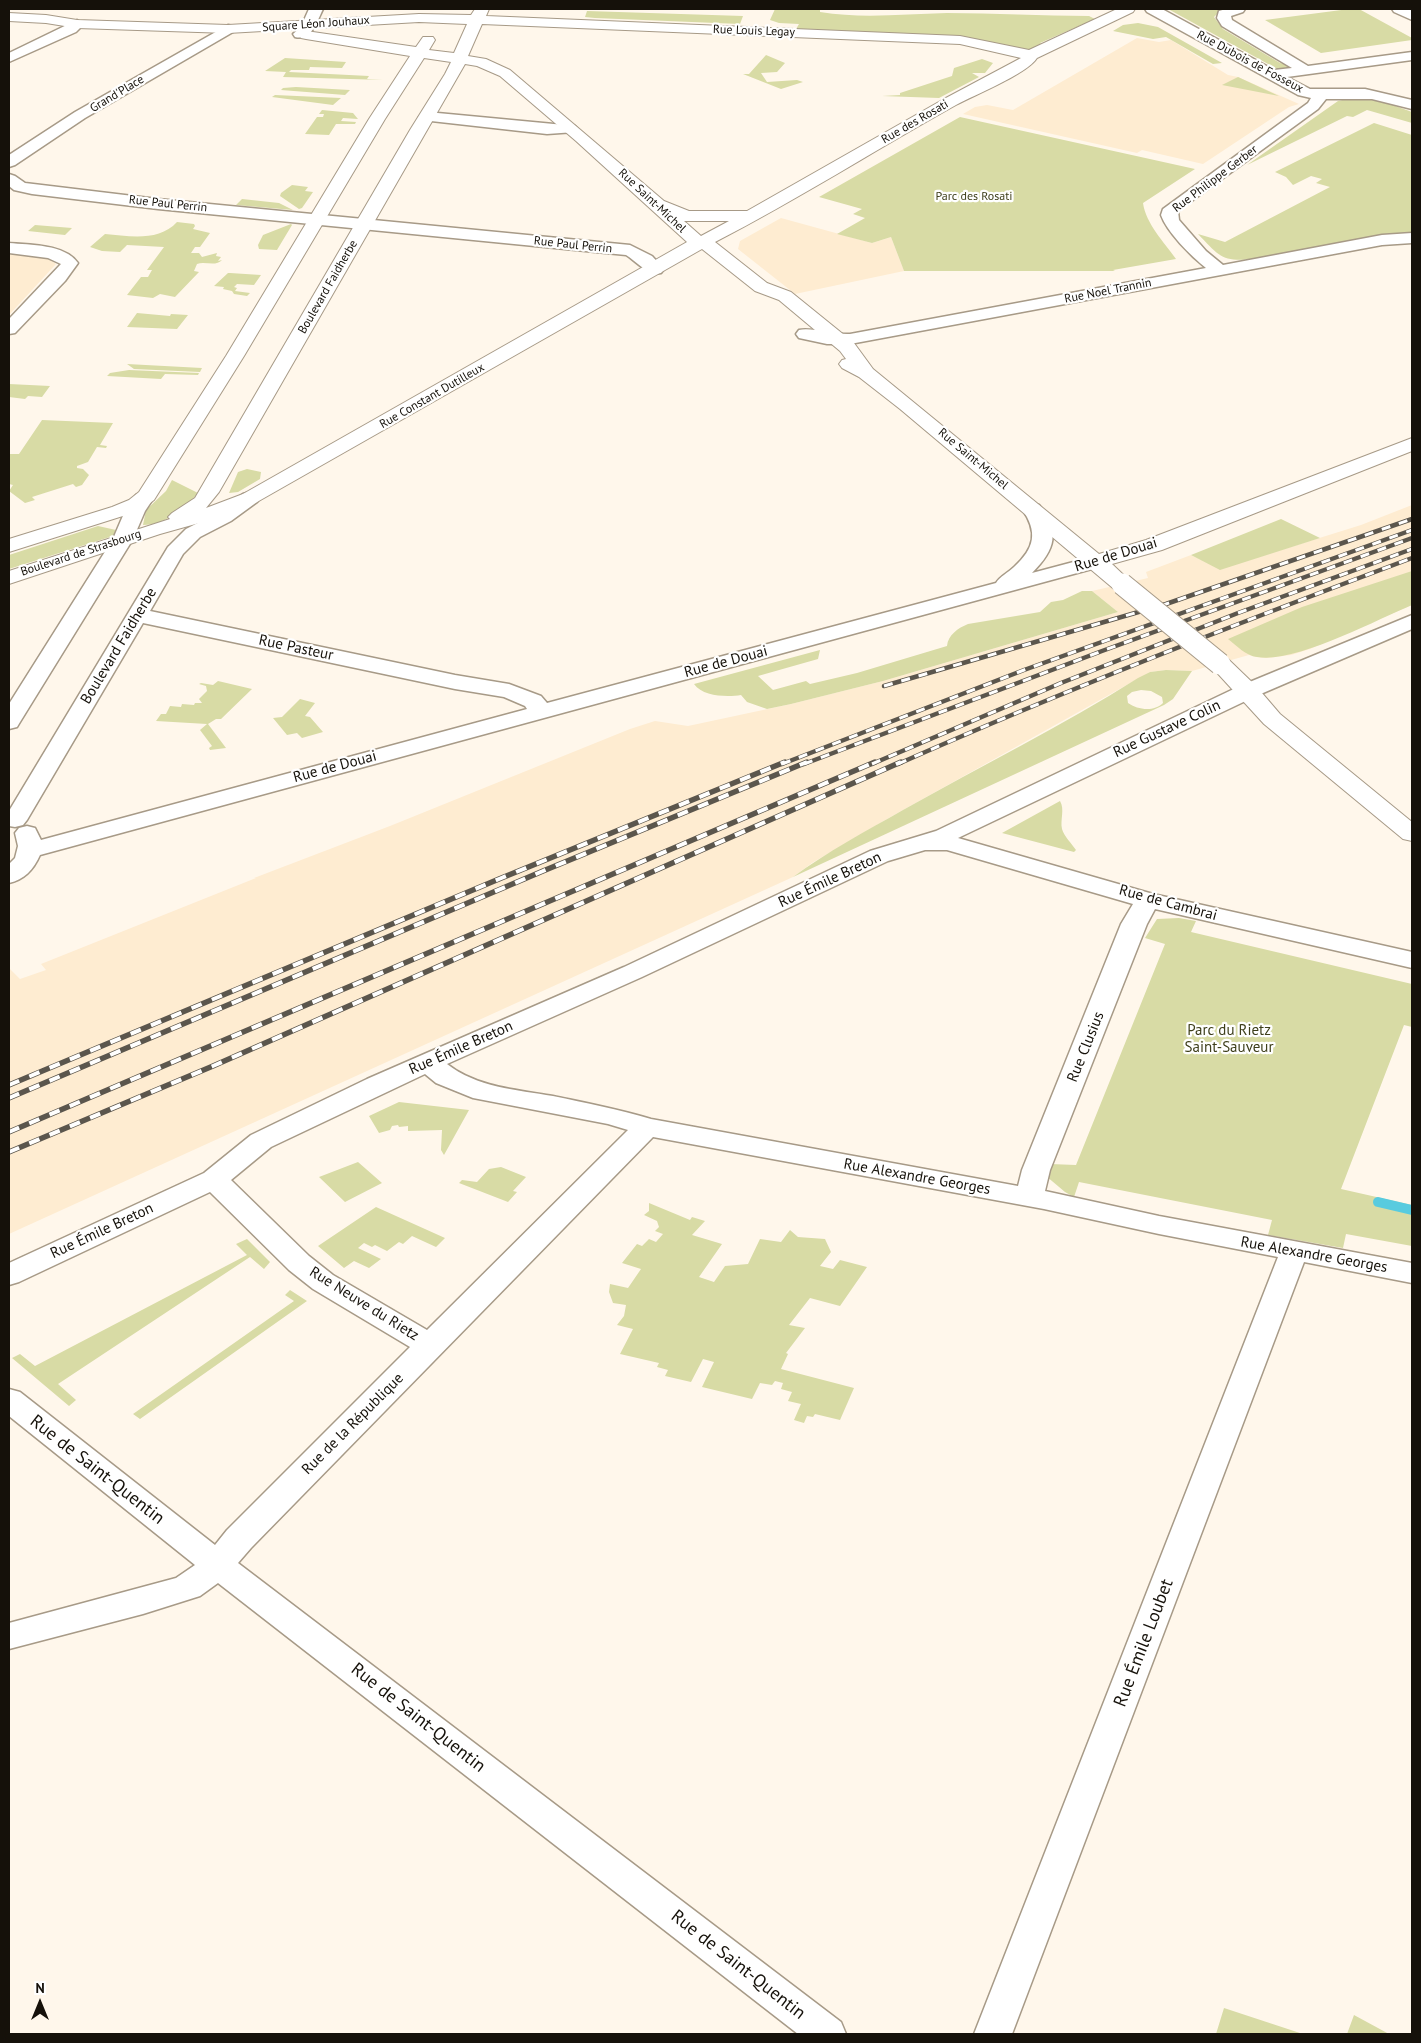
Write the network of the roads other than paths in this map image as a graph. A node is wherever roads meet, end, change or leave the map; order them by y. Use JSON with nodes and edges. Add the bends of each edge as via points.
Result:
{"nodes":[{"id":1,"x":499,"y":9,"type":"edge"},
{"id":2,"x":1128,"y":9,"type":"edge"},
{"id":3,"x":1152,"y":9,"type":"edge"},
{"id":4,"x":1238,"y":9,"type":"edge"},
{"id":5,"x":1400,"y":9,"type":"edge"},
{"id":6,"x":445,"y":14,"type":"edge"},
{"id":7,"x":479,"y":14,"type":"edge"},
{"id":8,"x":1412,"y":16,"type":"edge"},
{"id":9,"x":9,"y":17,"type":"edge"},
{"id":10,"x":310,"y":20,"type":"edge"},
{"id":11,"x":547,"y":23,"type":"junction"},
{"id":12,"x":77,"y":24,"type":"junction"},
{"id":13,"x":251,"y":28,"type":"joint"},
{"id":14,"x":228,"y":29,"type":"junction"},
{"id":15,"x":459,"y":43,"type":"junction"},
{"id":16,"x":416,"y":51,"type":"junction"},
{"id":17,"x":1031,"y":55,"type":"junction"},
{"id":18,"x":1412,"y":56,"type":"edge"},
{"id":19,"x":9,"y":58,"type":"edge"},
{"id":20,"x":1307,"y":71,"type":"junction"},
{"id":21,"x":1272,"y":76,"type":"junction"},
{"id":22,"x":1319,"y":96,"type":"junction"},
{"id":23,"x":1412,"y":105,"type":"edge"},
{"id":24,"x":427,"y":117,"type":"junction"},
{"id":25,"x":570,"y":129,"type":"junction"},
{"id":26,"x":9,"y":162,"type":"edge"},
{"id":27,"x":12,"y":188,"type":"edge"},
{"id":28,"x":658,"y":205,"type":"junction"},
{"id":29,"x":317,"y":219,"type":"junction"},
{"id":30,"x":742,"y":221,"type":"junction"},
{"id":31,"x":366,"y":224,"type":"junction"},
{"id":32,"x":1412,"y":238,"type":"edge"},
{"id":33,"x":703,"y":242,"type":"junction"},
{"id":34,"x":9,"y":248,"type":"edge"},
{"id":35,"x":732,"y":263,"type":"junction"},
{"id":36,"x":655,"y":269,"type":"junction"},
{"id":37,"x":1219,"y":270,"type":"junction"},
{"id":38,"x":761,"y":287,"type":"junction"},
{"id":39,"x":9,"y":329,"type":"edge"},
{"id":40,"x":805,"y":334,"type":"junction"},
{"id":41,"x":839,"y":341,"type":"junction"},
{"id":42,"x":866,"y":373,"type":"junction"},
{"id":43,"x":1412,"y":444,"type":"edge"},
{"id":44,"x":146,"y":496,"type":"junction"},
{"id":45,"x":250,"y":498,"type":"junction"},
{"id":46,"x":1032,"y":509,"type":"junction"},
{"id":47,"x":153,"y":530,"type":"junction"},
{"id":48,"x":123,"y":539,"type":"junction"},
{"id":49,"x":9,"y":546,"type":"edge"},
{"id":50,"x":1096,"y":562,"type":"junction"},
{"id":51,"x":9,"y":578,"type":"edge"},
{"id":52,"x":998,"y":587,"type":"junction"},
{"id":53,"x":137,"y":615,"type":"junction"},
{"id":54,"x":1412,"y":621,"type":"edge"},
{"id":55,"x":455,"y":682,"type":"junction"},
{"id":56,"x":1248,"y":691,"type":"junction"},
{"id":57,"x":542,"y":712,"type":"junction"},
{"id":58,"x":9,"y":722,"type":"edge"},
{"id":59,"x":497,"y":724,"type":"junction"},
{"id":60,"x":12,"y":819,"type":"edge"},
{"id":61,"x":1412,"y":834,"type":"edge"},
{"id":62,"x":925,"y":843,"type":"junction"},
{"id":63,"x":30,"y":850,"type":"junction"},
{"id":64,"x":9,"y":876,"type":"edge"},
{"id":65,"x":1148,"y":900,"type":"junction"},
{"id":66,"x":1412,"y":960,"type":"edge"},
{"id":67,"x":428,"y":1063,"type":"junction"},
{"id":68,"x":647,"y":1128,"type":"junction"},
{"id":69,"x":214,"y":1179,"type":"junction"},
{"id":70,"x":1029,"y":1197,"type":"junction"},
{"id":71,"x":1296,"y":1252,"type":"junction"},
{"id":72,"x":1412,"y":1273,"type":"edge"},
{"id":73,"x":9,"y":1275,"type":"edge"},
{"id":74,"x":429,"y":1345,"type":"junction"},
{"id":75,"x":9,"y":1400,"type":"edge"},
{"id":76,"x":218,"y":1565,"type":"junction"},
{"id":77,"x":9,"y":1636,"type":"edge"},
{"id":78,"x":827,"y":2034,"type":"edge"},
{"id":79,"x":993,"y":2034,"type":"edge"}],
"edges":[{"from":1,"to":11,"type":"main road","via":[[508,15]]},
{"from":2,"to":17,"type":"main road","name":"Rue des Rosati"},
{"from":3,"to":21,"type":"street","name":"Rue Dubois de Fosseux"},
{"from":4,"to":20,"type":"street","via":[[1224,14],[1227,23]]},
{"from":5,"to":8,"type":"street"},
{"from":6,"to":7,"type":"main road","name":"Square Léon Jouhaux"},
{"from":6,"to":10,"type":"main road","name":"Square Léon Jouhaux","via":[[419,18]]},
{"from":6,"to":15,"type":"main road"},
{"from":6,"to":16,"type":"main road"},
{"from":7,"to":11,"type":"main road","name":"Rue Louis Legay"},
{"from":7,"to":15,"type":"main road","name":"Boulevard Faidherbe"},
{"from":9,"to":12,"type":"main road","name":"Grand'Place"},
{"from":10,"to":13,"type":"main road","name":"Square Léon Jouhaux"},
{"from":10,"to":16,"type":"main road","name":"Square Léon Jouhaux"},
{"from":11,"to":17,"type":"main road","name":"Rue Louis Legay","via":[[960,40]]},
{"from":12,"to":14,"type":"main road","name":"Grand'Place"},
{"from":12,"to":19,"type":"street"},
{"from":13,"to":14,"type":"main road","name":"Grand'Place"},
{"from":14,"to":26,"type":"street","name":"Grand'Place","via":[[80,115]]},
{"from":15,"to":16,"type":"main road","name":"Square Léon Jouhaux"},
{"from":15,"to":24,"type":"main road","name":"Boulevard Faidherbe"},
{"from":15,"to":25,"type":"main road","name":"Rue Saint-Michel","via":[[481,62],[502,71]]},
{"from":16,"to":29,"type":"main road"},
{"from":17,"to":30,"type":"main road","name":"Rue des Rosati","via":[[1017,67]]},
{"from":18,"to":20,"type":"street"},
{"from":20,"to":21,"type":"street"},
{"from":21,"to":22,"type":"street","name":"Rue Dubois de Fosseux","via":[[1303,92]]},
{"from":22,"to":23,"type":"street","name":"Rue Dubois de Fosseux","via":[[1368,94]]},
{"from":22,"to":37,"type":"street","name":"Rue Philippe Gerber","via":[[1313,106],[1171,209],[1171,221]]},
{"from":24,"to":25,"type":"street"},
{"from":24,"to":31,"type":"main road","name":"Boulevard Faidherbe"},
{"from":25,"to":28,"type":"main road","name":"Rue Saint-Michel"},
{"from":27,"to":29,"type":"street","name":"Rue Paul Perrin"},
{"from":28,"to":30,"type":"main road","via":[[706,224]]},
{"from":28,"to":33,"type":"main road","name":"Rue Saint-Michel","via":[[685,232]]},
{"from":29,"to":31,"type":"street","name":"Rue Paul Perrin"},
{"from":29,"to":44,"type":"main road"},
{"from":30,"to":33,"type":"main road","name":"Rue des Rosati"},
{"from":31,"to":36,"type":"street","name":"Rue Paul Perrin","via":[[630,250]]},
{"from":31,"to":47,"type":"main road","name":"Boulevard Faidherbe","via":[[207,496],[182,516]]},
{"from":32,"to":37,"type":"street","name":"Rue Noel Trannin","via":[[1382,240]]},
{"from":33,"to":35,"type":"main road","name":"Rue Saint-Michel"},
{"from":33,"to":36,"type":"main road","name":"Rue Constant Dutilleux"},
{"from":34,"to":39,"type":"street","via":[[58,255],[70,263]]},
{"from":35,"to":36,"type":"main road","via":[[707,262]]},
{"from":35,"to":38,"type":"main road","name":"Rue Saint-Michel"},
{"from":36,"to":45,"type":"main road","name":"Rue Constant Dutilleux"},
{"from":37,"to":41,"type":"street","name":"Rue Noel Trannin"},
{"from":38,"to":40,"type":"main road","name":"Rue Saint-Michel","via":[[770,302]]},
{"from":38,"to":41,"type":"main road","name":"Rue Saint-Michel","via":[[785,296]]},
{"from":40,"to":41,"type":"street","name":"Rue Noel Trannin"},
{"from":40,"to":42,"type":"main road","name":"Rue Saint-Michel","via":[[825,351]]},
{"from":41,"to":42,"type":"main road","name":"Rue Saint-Michel"},
{"from":42,"to":46,"type":"main road","name":"Rue Saint-Michel"},
{"from":43,"to":50,"type":"main road","name":"Rue de Douai","via":[[1154,545]]},
{"from":44,"to":48,"type":"street","via":[[135,511]]},
{"from":44,"to":49,"type":"main road","name":"Boulevard de Strasbourg","via":[[119,511]]},
{"from":45,"to":47,"type":"main road","name":"Rue Constant Dutilleux","via":[[217,512]]},
{"from":45,"to":53,"type":"street","name":"Boulevard Faidherbe","via":[[181,544]]},
{"from":46,"to":50,"type":"main road","name":"Rue Saint-Michel"},
{"from":46,"to":52,"type":"street","name":"Rue Saint-Michel","via":[[1042,529],[1038,550],[1027,567]]},
{"from":47,"to":48,"type":"main road","name":"Boulevard de Strasbourg"},
{"from":48,"to":51,"type":"main road","name":"Boulevard de Strasbourg"},
{"from":48,"to":58,"type":"street"},
{"from":50,"to":52,"type":"street","name":"Rue de Douai"},
{"from":50,"to":56,"type":"main road","name":"Rue Saint-Michel","bridge":true},
{"from":52,"to":57,"type":"street","name":"Rue de Douai"},
{"from":53,"to":55,"type":"street","name":"Rue Pasteur"},
{"from":53,"to":60,"type":"street","name":"Boulevard Faidherbe"},
{"from":54,"to":56,"type":"street","name":"Rue Gustave Colin"},
{"from":55,"to":57,"type":"street","name":"Rue Pasteur","via":[[519,694],[534,701]]},
{"from":55,"to":59,"type":"street","name":"Rue Pasteur","via":[[474,697]]},
{"from":56,"to":61,"type":"main road","name":"Rue Saint-Michel","via":[[1272,719]]},
{"from":56,"to":62,"type":"street","name":"Rue Gustave Colin"},
{"from":57,"to":59,"type":"street","name":"Rue de Douai"},
{"from":59,"to":63,"type":"street","name":"Rue de Douai"},
{"from":60,"to":63,"type":"street","via":[[27,833]]},
{"from":62,"to":65,"type":"street","name":"Rue de Cambrai","via":[[948,844]]},
{"from":62,"to":67,"type":"street","name":"Rue Émile Breton","via":[[879,856],[742,922]]},
{"from":63,"to":64,"type":"street","via":[[22,865]]},
{"from":65,"to":66,"type":"street","name":"Rue de Cambrai"},
{"from":65,"to":70,"type":"street","name":"Rue Clusius","via":[[1134,924],[1036,1170]]},
{"from":67,"to":68,"type":"street","name":"Rue Alexandre Georges","via":[[446,1077],[484,1092],[612,1116]]},
{"from":67,"to":69,"type":"street","name":"Rue Émile Breton","via":[[262,1141]]},
{"from":68,"to":70,"type":"street","name":"Rue Alexandre Georges"},
{"from":68,"to":74,"type":"street","name":"Rue de la République"},
{"from":69,"to":73,"type":"street","name":"Rue Émile Breton"},
{"from":69,"to":74,"type":"street","name":"Rue Neuve du Rietz","via":[[311,1273]]},
{"from":70,"to":71,"type":"street","name":"Rue Alexandre Georges"},
{"from":71,"to":72,"type":"street","name":"Rue Alexandre Georges"},
{"from":71,"to":79,"type":"street","name":"Rue Émile Loubet"},
{"from":74,"to":76,"type":"street","name":"Rue de la République","via":[[239,1539]]},
{"from":75,"to":76,"type":"street","name":"Rue de Saint-Quentin"},
{"from":76,"to":77,"type":"street","name":"Rue de la République","via":[[188,1587]]},
{"from":76,"to":78,"type":"street","name":"Rue de Saint-Quentin"}]}
